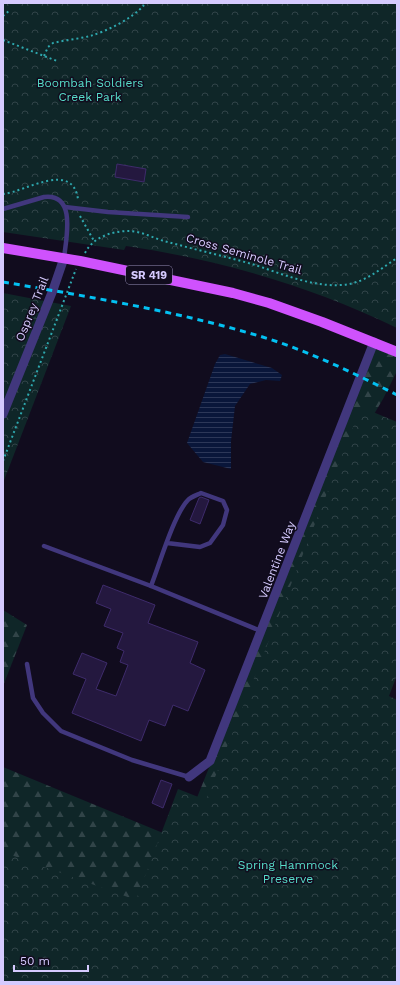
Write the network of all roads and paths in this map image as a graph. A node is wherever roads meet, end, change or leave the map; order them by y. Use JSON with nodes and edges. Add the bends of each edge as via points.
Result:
{"nodes":[{"id":1,"x":144,"y":6,"type":"dead end"},
{"id":2,"x":10,"y":10,"type":"dead end"},
{"id":3,"x":3,"y":16,"type":"edge"},
{"id":4,"x":3,"y":23,"type":"edge"},
{"id":5,"x":3,"y":34,"type":"edge"},
{"id":6,"x":3,"y":40,"type":"edge"},
{"id":7,"x":44,"y":56,"type":"junction"},
{"id":8,"x":56,"y":61,"type":"dead end"},
{"id":9,"x":3,"y":194,"type":"edge"},
{"id":10,"x":78,"y":200,"type":"dead end"},
{"id":11,"x":65,"y":207,"type":"junction"},
{"id":12,"x":3,"y":210,"type":"edge"},
{"id":13,"x":80,"y":214,"type":"dead end"},
{"id":14,"x":188,"y":217,"type":"dead end"},
{"id":15,"x":94,"y":241,"type":"junction"},
{"id":16,"x":3,"y":248,"type":"edge"},
{"id":17,"x":86,"y":250,"type":"dead end"},
{"id":18,"x":64,"y":258,"type":"junction"},
{"id":19,"x":397,"y":258,"type":"edge"},
{"id":20,"x":76,"y":270,"type":"dead end"},
{"id":21,"x":374,"y":342,"type":"junction"},
{"id":22,"x":397,"y":352,"type":"edge"},
{"id":23,"x":3,"y":414,"type":"edge"},
{"id":24,"x":3,"y":461,"type":"edge"},
{"id":25,"x":167,"y":543,"type":"junction"},
{"id":26,"x":44,"y":546,"type":"dead end"},
{"id":27,"x":151,"y":586,"type":"junction"},
{"id":28,"x":262,"y":631,"type":"junction"},
{"id":29,"x":27,"y":664,"type":"dead end"},
{"id":30,"x":189,"y":777,"type":"joint"}],
"edges":[{"from":1,"to":7,"type":"path","via":[[114,26],[92,35],[53,44],[48,47]]},
{"from":2,"to":3,"type":"path"},
{"from":4,"to":5,"type":"path"},
{"from":6,"to":7,"type":"path"},
{"from":7,"to":8,"type":"path"},
{"from":9,"to":10,"type":"path","via":[[58,179],[72,186]]},
{"from":11,"to":12,"type":"lane","via":[[50,196]]},
{"from":11,"to":14,"type":"lane"},
{"from":11,"to":18,"type":"lane","via":[[67,224]]},
{"from":13,"to":15,"type":"path"},
{"from":15,"to":17,"type":"path","name":"Cross Seminole Trail"},
{"from":15,"to":19,"type":"path","name":"Cross Seminole Trail","via":[[116,232],[130,231],[299,279],[340,286],[355,284]]},
{"from":16,"to":18,"type":"main road","number":"SR 419"},
{"from":18,"to":21,"type":"main road","number":"SR 419","via":[[254,299]]},
{"from":18,"to":23,"type":"street","name":"Osprey Trail"},
{"from":20,"to":24,"type":"path"},
{"from":21,"to":22,"type":"main road","number":"SR 419"},
{"from":21,"to":28,"type":"street","name":"Valentine Way"},
{"from":25,"to":25,"type":"lane","via":[[182,508],[189,499],[201,493],[223,501],[227,510],[223,525],[210,543],[200,547]]},
{"from":25,"to":27,"type":"lane"},
{"from":26,"to":27,"type":"lane"},
{"from":27,"to":28,"type":"lane"},
{"from":28,"to":30,"type":"street","name":"Valentine Way","via":[[210,761]]},
{"from":29,"to":30,"type":"lane","via":[[33,698],[43,713],[61,731],[132,760]]}]}
